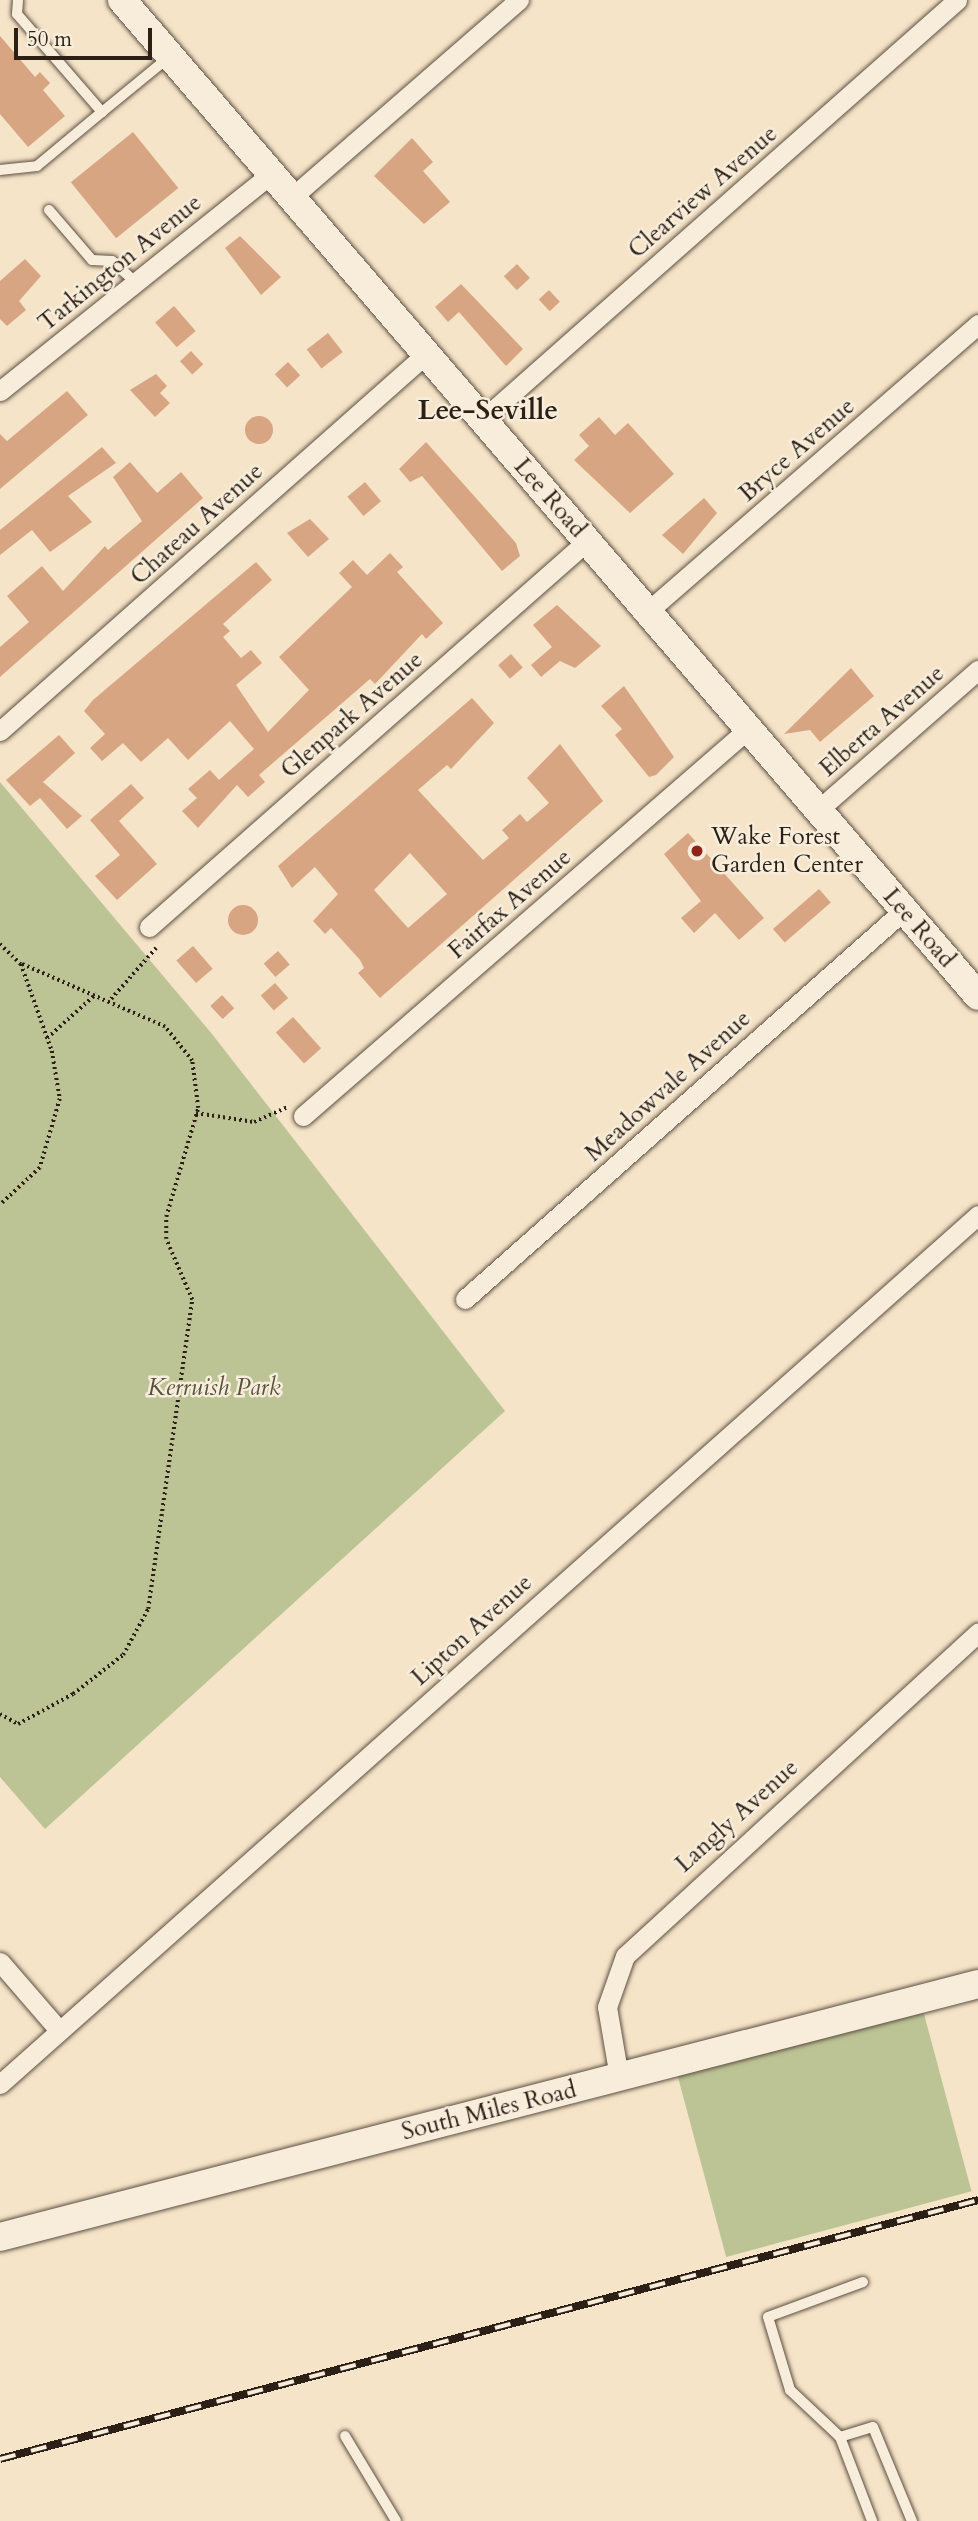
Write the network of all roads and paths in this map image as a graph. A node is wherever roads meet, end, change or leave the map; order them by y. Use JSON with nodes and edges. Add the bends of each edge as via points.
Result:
{"nodes":[{"id":1,"x":18,"y":0,"type":"edge"},
{"id":2,"x":122,"y":0,"type":"edge"},
{"id":3,"x":519,"y":0,"type":"edge"},
{"id":4,"x":957,"y":0,"type":"edge"},
{"id":5,"x":170,"y":56,"type":"junction"},
{"id":6,"x":102,"y":112,"type":"junction"},
{"id":7,"x":0,"y":170,"type":"edge"},
{"id":8,"x":271,"y":174,"type":"junction"},
{"id":9,"x":291,"y":198,"type":"junction"},
{"id":10,"x":50,"y":210,"type":"dead end"},
{"id":11,"x":135,"y":282,"type":"junction"},
{"id":12,"x":978,"y":324,"type":"edge"},
{"id":13,"x":426,"y":354,"type":"junction"},
{"id":14,"x":0,"y":391,"type":"edge"},
{"id":15,"x":482,"y":420,"type":"junction"},
{"id":16,"x":587,"y":541,"type":"junction"},
{"id":17,"x":648,"y":612,"type":"junction"},
{"id":18,"x":978,"y":670,"type":"edge"},
{"id":19,"x":748,"y":729,"type":"junction"},
{"id":20,"x":0,"y":731,"type":"edge"},
{"id":21,"x":817,"y":810,"type":"junction"},
{"id":22,"x":904,"y":910,"type":"junction"},
{"id":23,"x":149,"y":926,"type":"dead end"},
{"id":24,"x":0,"y":944,"type":"edge"},
{"id":25,"x":156,"y":948,"type":"dead end"},
{"id":26,"x":21,"y":964,"type":"junction"},
{"id":27,"x":96,"y":994,"type":"junction"},
{"id":28,"x":978,"y":996,"type":"edge"},
{"id":29,"x":111,"y":999,"type":"junction"},
{"id":30,"x":47,"y":1038,"type":"junction"},
{"id":31,"x":298,"y":1110,"type":"joint"},
{"id":32,"x":196,"y":1113,"type":"junction"},
{"id":33,"x":0,"y":1205,"type":"edge"},
{"id":34,"x":978,"y":1215,"type":"edge"},
{"id":35,"x":466,"y":1299,"type":"dead end"},
{"id":36,"x":978,"y":1632,"type":"edge"},
{"id":37,"x":0,"y":1714,"type":"edge"},
{"id":38,"x":0,"y":1962,"type":"edge"},
{"id":39,"x":978,"y":1984,"type":"edge"},
{"id":40,"x":59,"y":2030,"type":"junction"},
{"id":41,"x":619,"y":2077,"type":"junction"},
{"id":42,"x":0,"y":2084,"type":"edge"},
{"id":43,"x":0,"y":2237,"type":"edge"},
{"id":44,"x":863,"y":2282,"type":"dead end"},
{"id":45,"x":345,"y":2436,"type":"dead end"},
{"id":46,"x":840,"y":2437,"type":"junction"},
{"id":47,"x":396,"y":2521,"type":"edge"},
{"id":48,"x":872,"y":2521,"type":"edge"},
{"id":49,"x":912,"y":2521,"type":"edge"}],
"edges":[{"from":1,"to":6,"type":"lane","via":[[17,14]]},
{"from":2,"to":5,"type":"main road","name":"Lee Road"},
{"from":3,"to":9,"type":"street"},
{"from":4,"to":15,"type":"street","name":"Clearview Avenue"},
{"from":5,"to":6,"type":"lane"},
{"from":5,"to":8,"type":"main road","name":"Lee Road"},
{"from":6,"to":7,"type":"lane","via":[[37,166]]},
{"from":8,"to":9,"type":"main road","name":"Lee Road"},
{"from":8,"to":11,"type":"street","name":"Tarkington Avenue"},
{"from":9,"to":13,"type":"main road","name":"Lee Road"},
{"from":10,"to":11,"type":"lane","via":[[92,260],[112,261]]},
{"from":11,"to":14,"type":"street","name":"Tarkington Avenue"},
{"from":12,"to":17,"type":"street","name":"Bryce Avenue"},
{"from":13,"to":15,"type":"main road","name":"Lee Road"},
{"from":13,"to":20,"type":"street","name":"Chateau Avenue"},
{"from":15,"to":16,"type":"main road","name":"Lee Road"},
{"from":16,"to":17,"type":"main road","name":"Lee Road"},
{"from":16,"to":23,"type":"street","name":"Glenpark Avenue"},
{"from":17,"to":19,"type":"main road","name":"Lee Road"},
{"from":18,"to":21,"type":"street","name":"Elberta Avenue"},
{"from":19,"to":21,"type":"main road","name":"Lee Road"},
{"from":19,"to":31,"type":"street","name":"Fairfax Avenue"},
{"from":21,"to":22,"type":"main road","name":"Lee Road"},
{"from":22,"to":28,"type":"main road","name":"Lee Road"},
{"from":22,"to":35,"type":"street","name":"Meadowvale Avenue"},
{"from":24,"to":26,"type":"path"},
{"from":25,"to":29,"type":"path"},
{"from":26,"to":27,"type":"path"},
{"from":26,"to":30,"type":"path"},
{"from":27,"to":29,"type":"path"},
{"from":27,"to":30,"type":"path"},
{"from":29,"to":32,"type":"path","via":[[165,1027],[183,1044],[196,1079]]},
{"from":30,"to":33,"type":"path","via":[[60,1099],[49,1147],[40,1168]]},
{"from":31,"to":32,"type":"path","via":[[254,1122]]},
{"from":32,"to":37,"type":"path","via":[[166,1217],[166,1239],[192,1300],[148,1609],[123,1655],[73,1694],[18,1724]]},
{"from":34,"to":40,"type":"street","name":"Lipton Avenue"},
{"from":36,"to":41,"type":"street","name":"Langly Avenue","via":[[625,1956],[607,2007]]},
{"from":38,"to":40,"type":"street"},
{"from":39,"to":41,"type":"main road","name":"South Miles Road"},
{"from":40,"to":42,"type":"street","name":"Lipton Avenue"},
{"from":41,"to":43,"type":"main road","name":"South Miles Road"},
{"from":44,"to":46,"type":"lane","via":[[768,2317],[790,2390]]},
{"from":45,"to":47,"type":"lane"},
{"from":46,"to":48,"type":"lane"},
{"from":46,"to":49,"type":"lane","via":[[873,2427]]}]}
